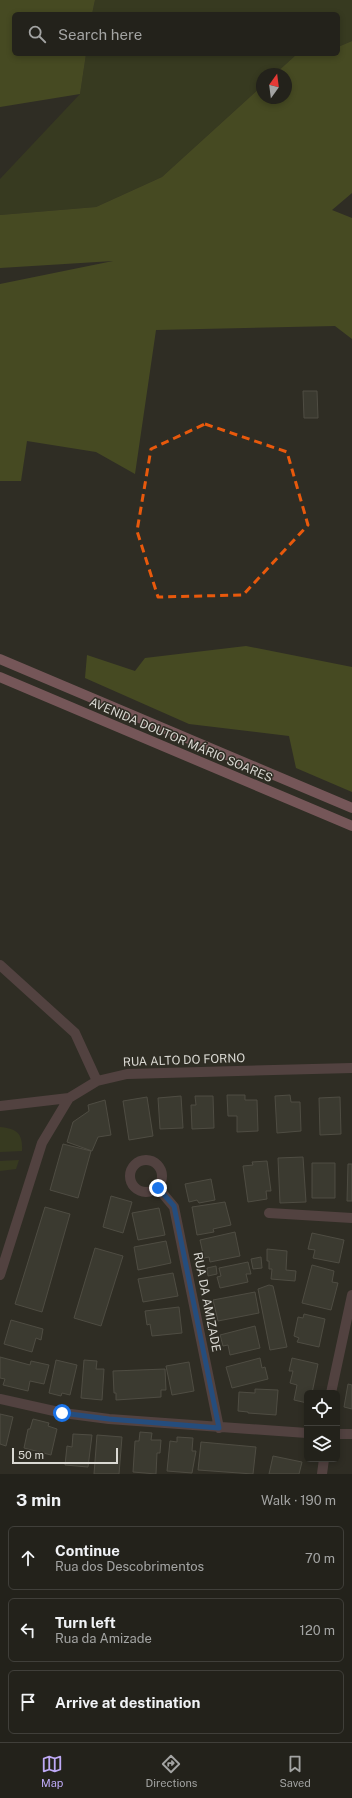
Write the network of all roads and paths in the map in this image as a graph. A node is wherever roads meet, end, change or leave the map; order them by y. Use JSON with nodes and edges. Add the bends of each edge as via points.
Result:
{"nodes":[{"id":1,"x":0,"y":659,"type":"edge"},
{"id":2,"x":0,"y":677,"type":"edge"},
{"id":3,"x":352,"y":808,"type":"edge"},
{"id":4,"x":352,"y":826,"type":"edge"},
{"id":5,"x":0,"y":965,"type":"edge"},
{"id":6,"x":352,"y":1068,"type":"edge"},
{"id":7,"x":97,"y":1081,"type":"junction"},
{"id":8,"x":69,"y":1098,"type":"junction"},
{"id":9,"x":0,"y":1106,"type":"edge"},
{"id":10,"x":158,"y":1188,"type":"dead end"},
{"id":11,"x":269,"y":1214,"type":"dead end"},
{"id":12,"x":352,"y":1218,"type":"edge"},
{"id":13,"x":0,"y":1275,"type":"edge"},
{"id":14,"x":352,"y":1295,"type":"edge"},
{"id":15,"x":332,"y":1390,"type":"edge"},
{"id":16,"x":0,"y":1399,"type":"edge"},
{"id":17,"x":219,"y":1428,"type":"junction"},
{"id":18,"x":304,"y":1433,"type":"edge"},
{"id":19,"x":340,"y":1434,"type":"edge"},
{"id":20,"x":352,"y":1434,"type":"edge"},
{"id":21,"x":324,"y":1462,"type":"edge"},
{"id":22,"x":322,"y":1474,"type":"edge"}],
"edges":[{"from":1,"to":3,"type":"main road","name":"AVENIDA DOUTOR MÁRIO SOARES"},
{"from":2,"to":4,"type":"main road","name":"AVENIDA DOUTOR MÁRIO SOARES"},
{"from":5,"to":7,"type":"street","via":[[75,1033]]},
{"from":6,"to":7,"type":"street","name":"RUA ALTO DO FORNO","via":[[126,1074]]},
{"from":7,"to":8,"type":"street","name":"RUA ALTO DO FORNO"},
{"from":8,"to":9,"type":"street"},
{"from":8,"to":13,"type":"street","name":"RUA ALTO DO FORNO","via":[[42,1143]]},
{"from":10,"to":17,"type":"street","name":"RUA DA AMIZADE","via":[[174,1206]]},
{"from":11,"to":12,"type":"street"},
{"from":14,"to":15,"type":"street"},
{"from":16,"to":17,"type":"street","via":[[62,1413]]},
{"from":17,"to":18,"type":"street"},
{"from":19,"to":20,"type":"street"},
{"from":21,"to":22,"type":"street"}]}
